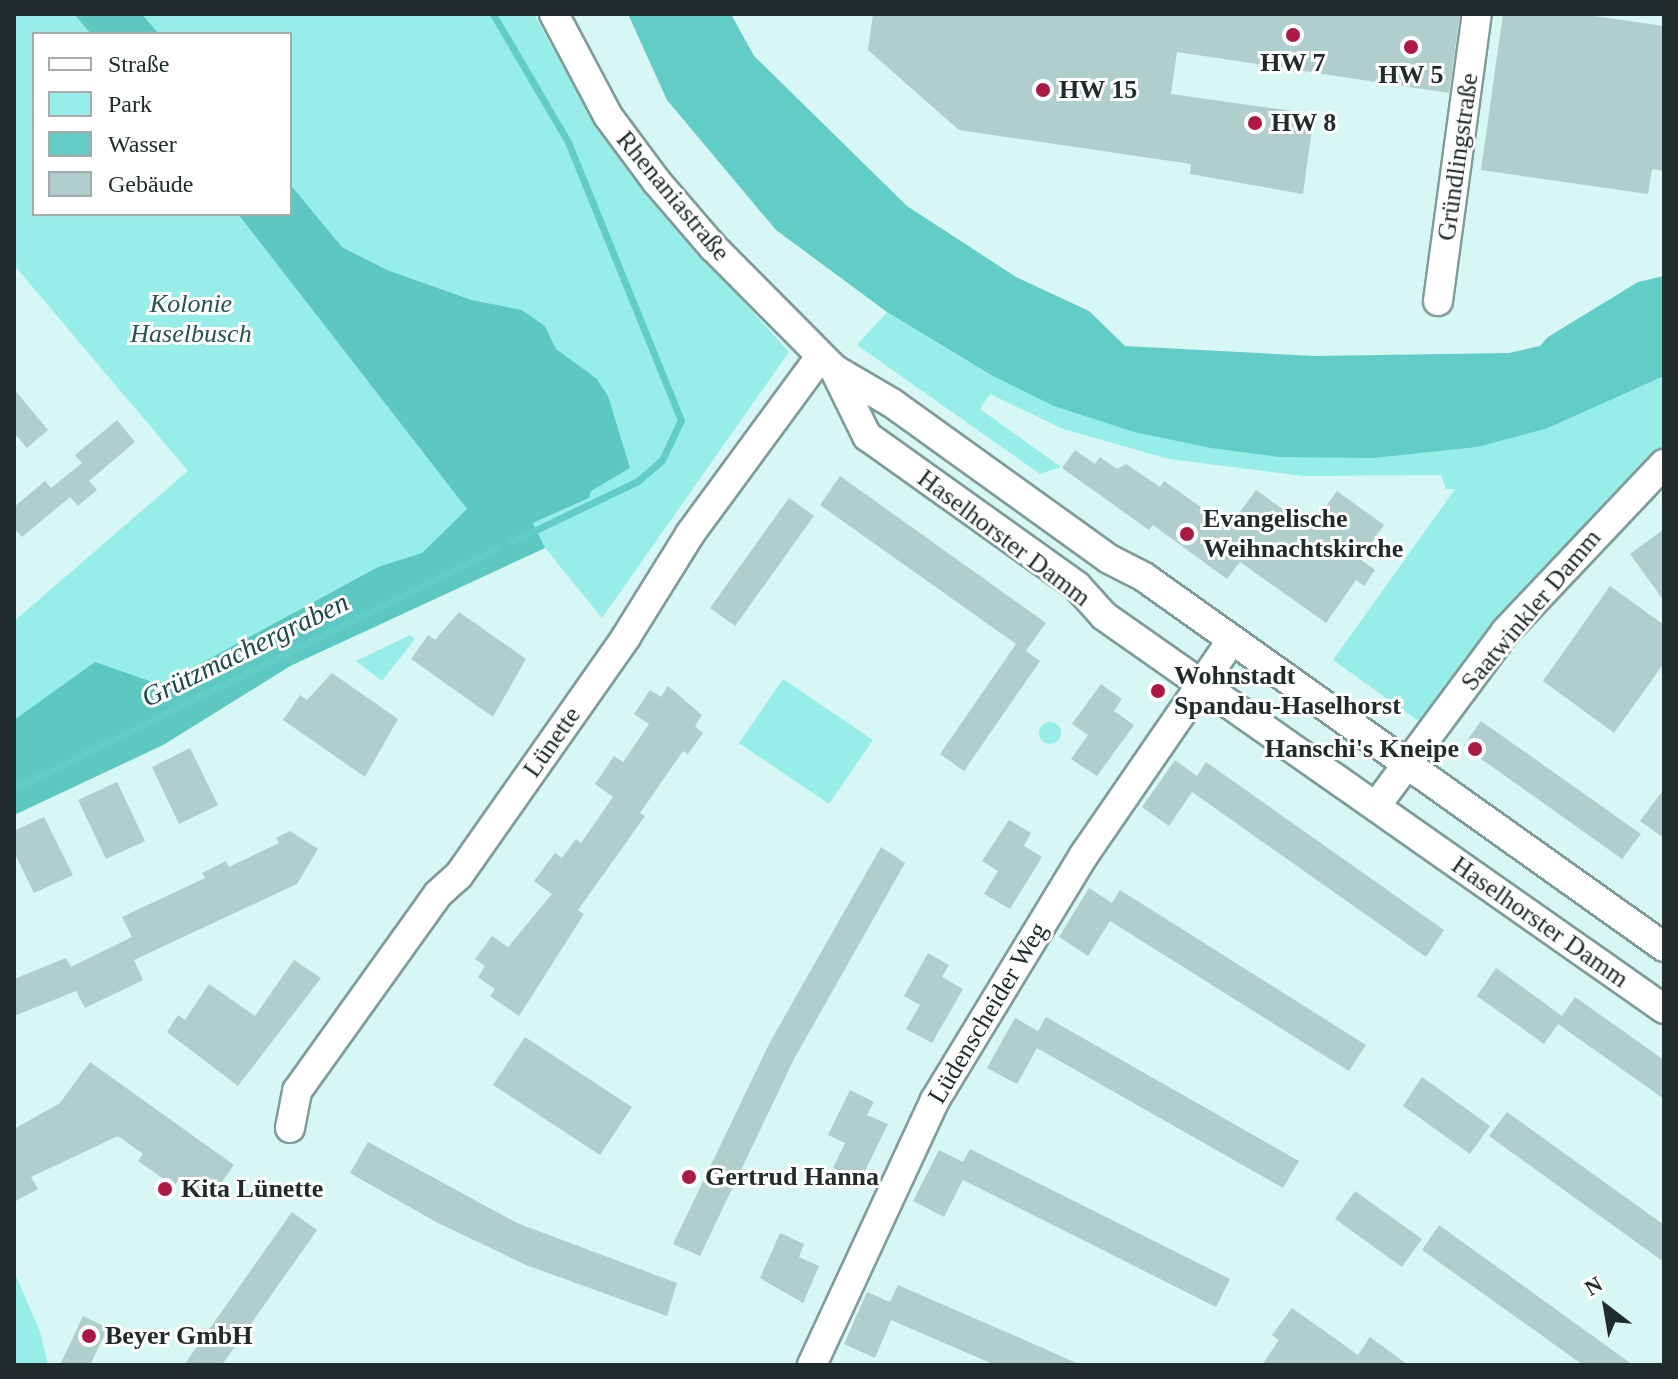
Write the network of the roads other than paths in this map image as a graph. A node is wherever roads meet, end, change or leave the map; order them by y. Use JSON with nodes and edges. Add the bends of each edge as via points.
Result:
{"nodes":[{"id":1,"x":554,"y":14,"type":"edge"},
{"id":2,"x":1477,"y":14,"type":"edge"},
{"id":3,"x":1438,"y":301,"type":"dead end"},
{"id":4,"x":827,"y":363,"type":"junction"},
{"id":5,"x":1664,"y":464,"type":"edge"},
{"id":6,"x":1232,"y":640,"type":"junction"},
{"id":7,"x":1202,"y":683,"type":"junction"},
{"id":8,"x":1408,"y":765,"type":"junction"},
{"id":9,"x":1376,"y":806,"type":"junction"},
{"id":10,"x":1664,"y":947,"type":"edge"},
{"id":11,"x":1664,"y":1009,"type":"edge"},
{"id":12,"x":290,"y":1128,"type":"dead end"},
{"id":13,"x":812,"y":1365,"type":"edge"}],
"edges":[{"from":1,"to":4,"type":"street","name":"Rhenaniastraße","via":[[608,116],[657,182]]},
{"from":2,"to":3,"type":"street","name":"Gründlingstraße"},
{"from":4,"to":6,"type":"street","name":"Haselhorster Damm"},
{"from":4,"to":7,"type":"street","name":"Haselhorster Damm","via":[[867,436],[1077,586],[1104,616]]},
{"from":4,"to":12,"type":"street","name":"Lünette","via":[[681,547],[626,637],[459,875],[438,894],[297,1091]]},
{"from":5,"to":8,"type":"street","name":"Saatwinkler Damm","via":[[1506,631]]},
{"from":6,"to":7,"type":"street"},
{"from":6,"to":8,"type":"street","name":"Haselhorster Damm"},
{"from":7,"to":9,"type":"street","name":"Haselhorster Damm"},
{"from":7,"to":13,"type":"street","name":"Lüdenscheider Weg","via":[[1084,855],[935,1100]]},
{"from":8,"to":9,"type":"street"},
{"from":8,"to":10,"type":"street","name":"Haselhorster Damm"},
{"from":9,"to":11,"type":"street","name":"Haselhorster Damm"}]}
